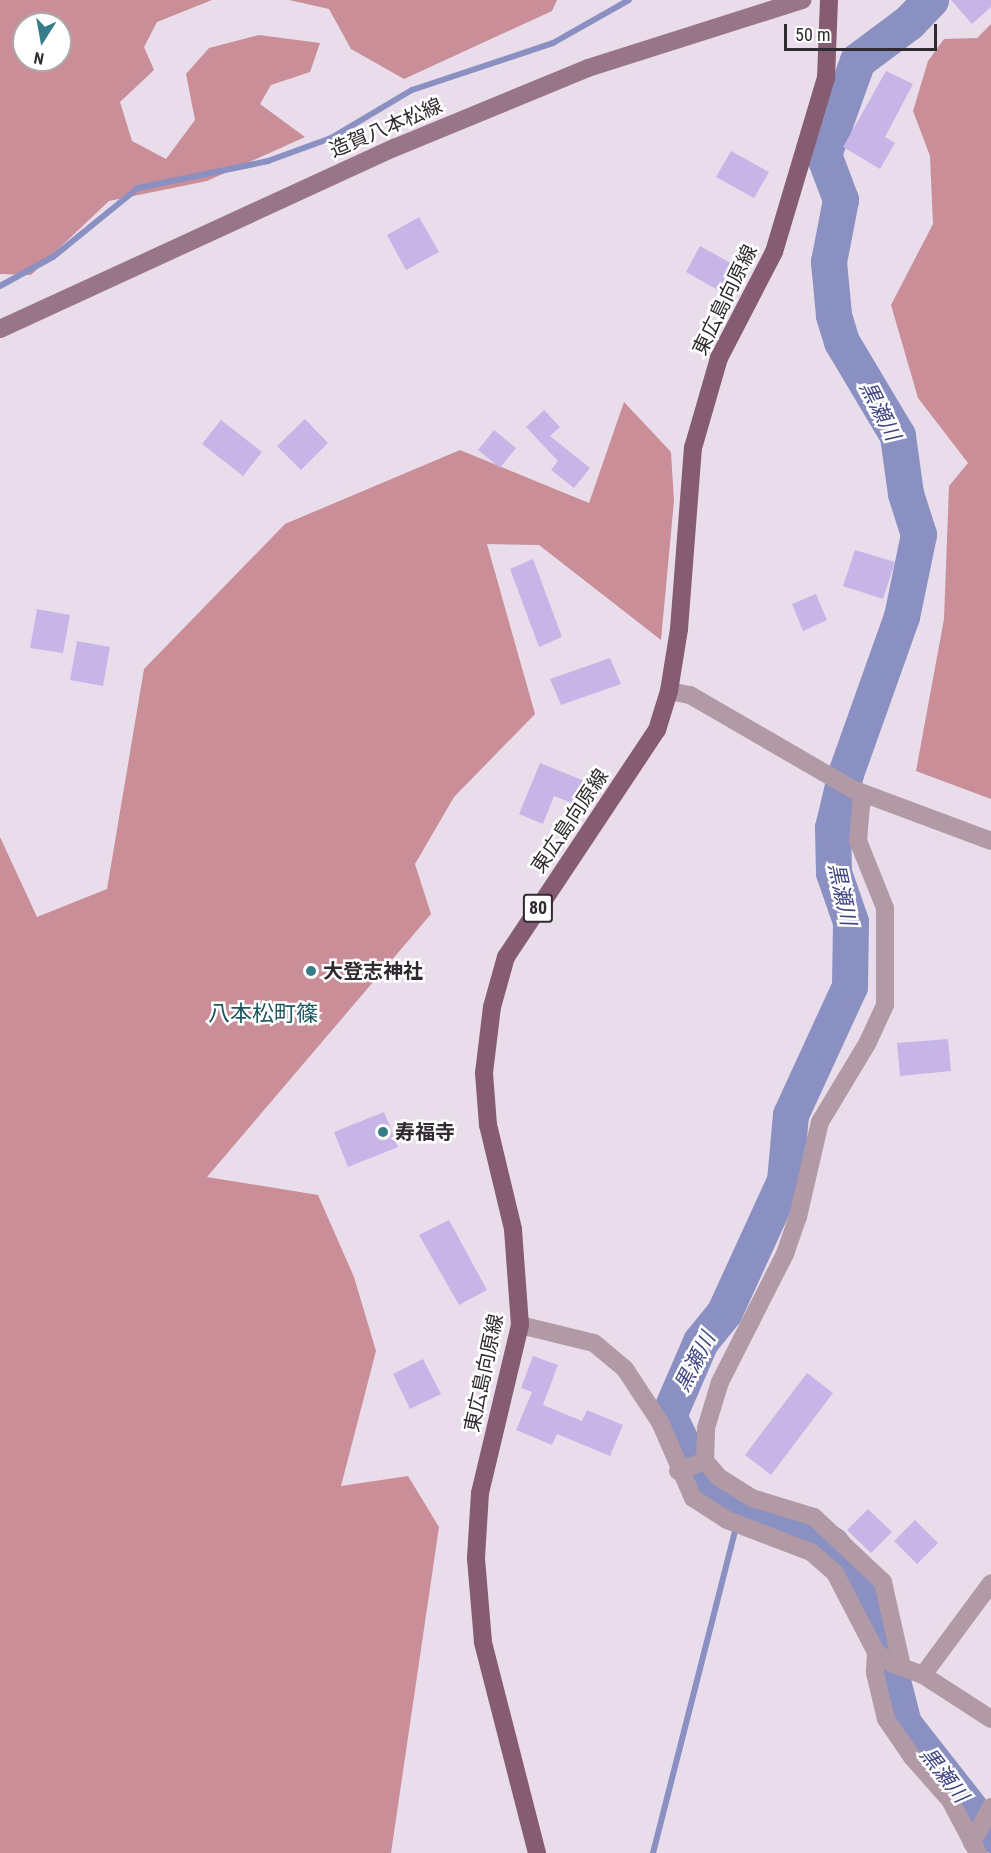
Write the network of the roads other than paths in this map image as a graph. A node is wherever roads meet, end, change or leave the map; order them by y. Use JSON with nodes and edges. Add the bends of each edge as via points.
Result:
{"nodes":[{"id":1,"x":802,"y":0,"type":"edge"},
{"id":2,"x":829,"y":0,"type":"edge"},
{"id":3,"x":0,"y":329,"type":"edge"},
{"id":4,"x":669,"y":691,"type":"junction"},
{"id":5,"x":850,"y":788,"type":"junction"},
{"id":6,"x":991,"y":841,"type":"edge"},
{"id":7,"x":520,"y":1325,"type":"junction"},
{"id":8,"x":692,"y":1466,"type":"junction"},
{"id":9,"x":991,"y":1583,"type":"edge"},
{"id":10,"x":876,"y":1652,"type":"junction"},
{"id":11,"x":902,"y":1666,"type":"junction"},
{"id":12,"x":923,"y":1675,"type":"junction"},
{"id":13,"x":991,"y":1719,"type":"edge"},
{"id":14,"x":990,"y":1813,"type":"edge"},
{"id":15,"x":976,"y":1843,"type":"edge"},
{"id":16,"x":537,"y":1853,"type":"edge"}],
"edges":[{"from":1,"to":3,"type":"main road","name":"造賀八本松線","via":[[588,68],[394,148]]},
{"from":2,"to":4,"type":"main road","name":"東広島向原線","number":"80","via":[[826,78],[774,252],[719,358],[693,448],[679,629]]},
{"from":4,"to":5,"type":"street","via":[[690,695],[711,706]]},
{"from":4,"to":7,"type":"main road","name":"東広島向原線","number":"80","via":[[651,739],[506,957],[492,1007],[484,1073],[488,1125],[513,1229]]},
{"from":5,"to":6,"type":"street"},
{"from":5,"to":8,"type":"street","via":[[858,841],[885,908],[885,1005],[868,1042],[820,1122],[798,1217],[785,1254],[720,1382]]},
{"from":7,"to":8,"type":"street","via":[[594,1343],[626,1369]]},
{"from":7,"to":16,"type":"main road","name":"東広島向原線","number":"80","via":[[480,1492],[476,1558],[483,1642]]},
{"from":8,"to":10,"type":"street","via":[[693,1498],[727,1520],[811,1552],[835,1573]]},
{"from":8,"to":11,"type":"street","via":[[752,1498],[814,1517],[883,1582]]},
{"from":9,"to":12,"type":"street"},
{"from":10,"to":11,"type":"street"},
{"from":10,"to":15,"type":"street","via":[[875,1673],[886,1719],[912,1757],[950,1800]]},
{"from":11,"to":12,"type":"street"},
{"from":12,"to":13,"type":"street"},
{"from":14,"to":15,"type":"street"}]}
